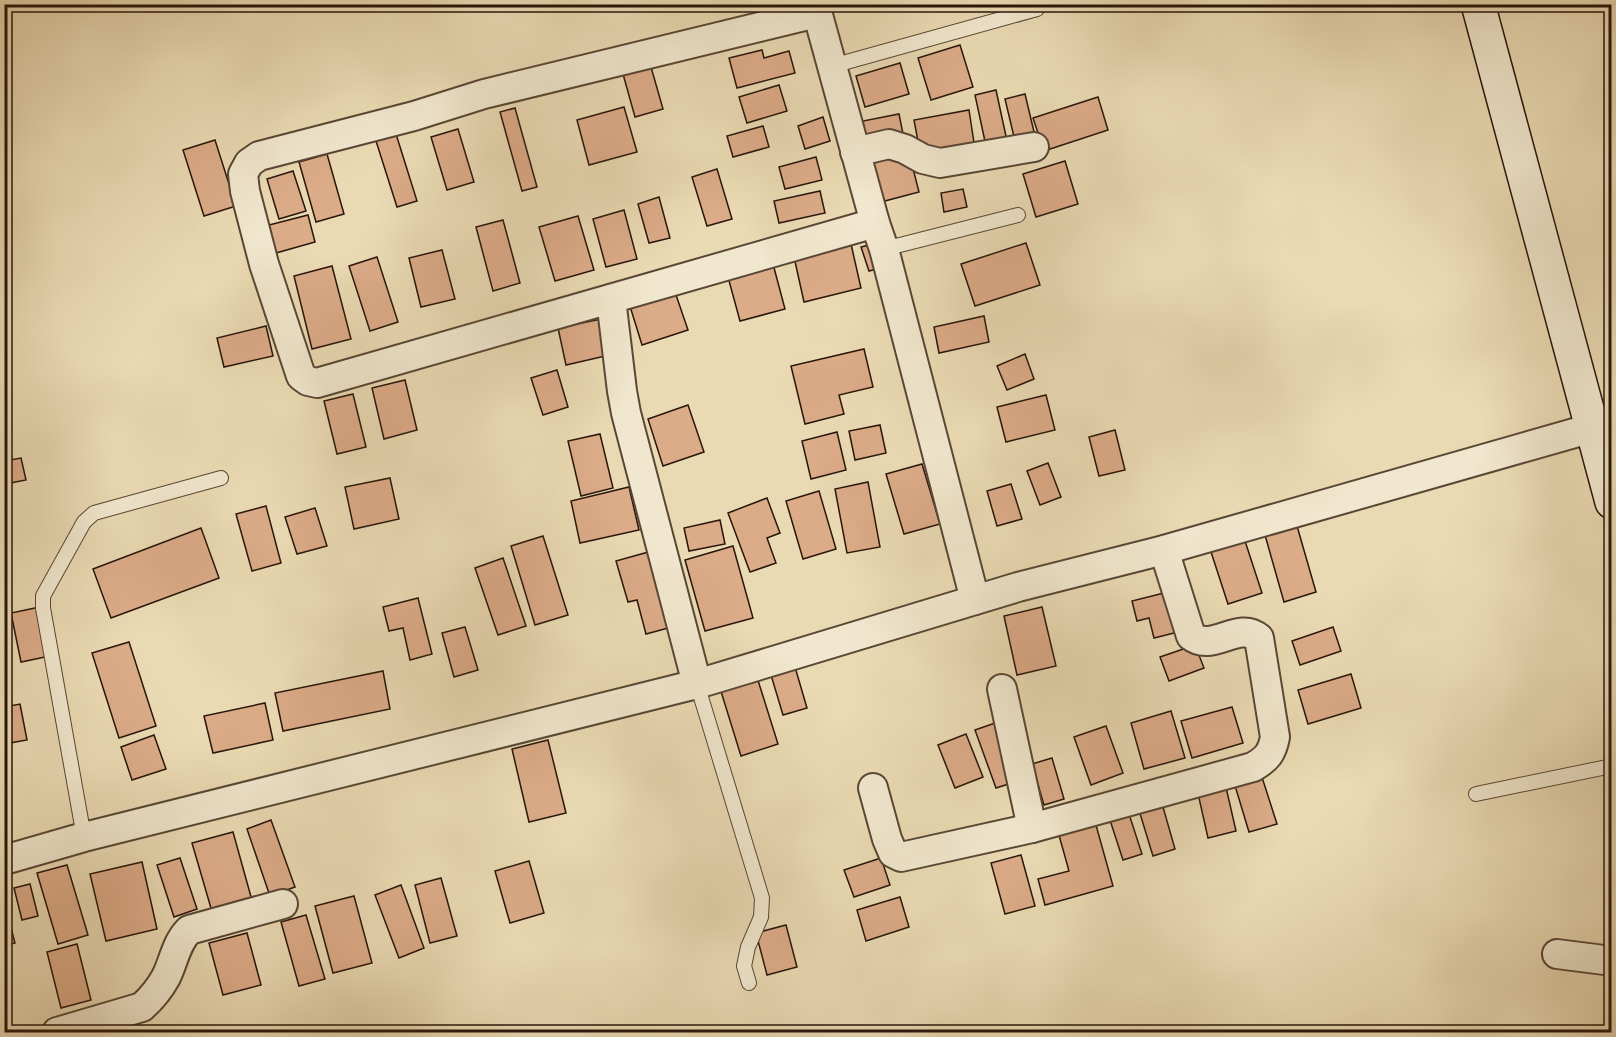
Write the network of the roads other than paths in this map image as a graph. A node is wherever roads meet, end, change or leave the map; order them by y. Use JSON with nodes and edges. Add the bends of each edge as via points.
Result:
{"nodes":[{"id":1,"x":1478,"y":4,"type":"edge"},
{"id":2,"x":816,"y":9,"type":"edge"},
{"id":3,"x":1037,"y":9,"type":"dead end"},
{"id":4,"x":832,"y":66,"type":"junction"},
{"id":5,"x":1034,"y":147,"type":"dead end"},
{"id":6,"x":855,"y":152,"type":"junction"},
{"id":7,"x":1018,"y":215,"type":"dead end"},
{"id":8,"x":875,"y":223,"type":"junction"},
{"id":9,"x":884,"y":249,"type":"junction"},
{"id":10,"x":611,"y":299,"type":"junction"},
{"id":11,"x":1592,"y":428,"type":"junction"},
{"id":12,"x":221,"y":477,"type":"dead end"},
{"id":13,"x":1611,"y":502,"type":"edge"},
{"id":14,"x":1164,"y":550,"type":"junction"},
{"id":15,"x":975,"y":600,"type":"junction"},
{"id":16,"x":697,"y":684,"type":"junction"},
{"id":17,"x":1002,"y":689,"type":"dead end"},
{"id":18,"x":1611,"y":766,"type":"edge"},
{"id":19,"x":873,"y":788,"type":"dead end"},
{"id":20,"x":1476,"y":794,"type":"dead end"},
{"id":21,"x":1032,"y":828,"type":"junction"},
{"id":22,"x":84,"y":837,"type":"junction"},
{"id":23,"x":4,"y":860,"type":"edge"},
{"id":24,"x":282,"y":904,"type":"dead end"},
{"id":25,"x":1557,"y":954,"type":"dead end"},
{"id":26,"x":1611,"y":961,"type":"edge"},
{"id":27,"x":749,"y":983,"type":"dead end"},
{"id":28,"x":57,"y":1032,"type":"edge"}],
"edges":[{"from":1,"to":11,"type":"main road"},
{"from":2,"to":4,"type":"street"},
{"from":2,"to":10,"type":"street","via":[[271,151],[249,163],[243,174],[250,215],[294,360],[301,376],[308,381],[327,381]]},
{"from":3,"to":4,"type":"lane"},
{"from":4,"to":6,"type":"street"},
{"from":5,"to":6,"type":"street","via":[[940,163],[889,144]]},
{"from":6,"to":8,"type":"street"},
{"from":7,"to":9,"type":"lane"},
{"from":8,"to":9,"type":"street"},
{"from":8,"to":10,"type":"street"},
{"from":9,"to":15,"type":"street"},
{"from":10,"to":16,"type":"street","via":[[626,413]]},
{"from":11,"to":13,"type":"main road"},
{"from":11,"to":14,"type":"street"},
{"from":12,"to":22,"type":"lane","via":[[94,513],[84,522],[43,596]]},
{"from":14,"to":15,"type":"street"},
{"from":14,"to":21,"type":"street","via":[[1191,636],[1206,643],[1245,631],[1259,638],[1275,737],[1273,751],[1253,767]]},
{"from":15,"to":16,"type":"street"},
{"from":16,"to":22,"type":"street"},
{"from":16,"to":27,"type":"lane","via":[[762,898],[760,918],[744,966]]},
{"from":17,"to":21,"type":"street"},
{"from":18,"to":20,"type":"lane"},
{"from":19,"to":21,"type":"street","via":[[887,839],[893,853],[901,857]]},
{"from":22,"to":23,"type":"street"},
{"from":24,"to":28,"type":"street","via":[[189,930],[182,937],[165,977],[142,1007]]},
{"from":25,"to":26,"type":"street"}]}
